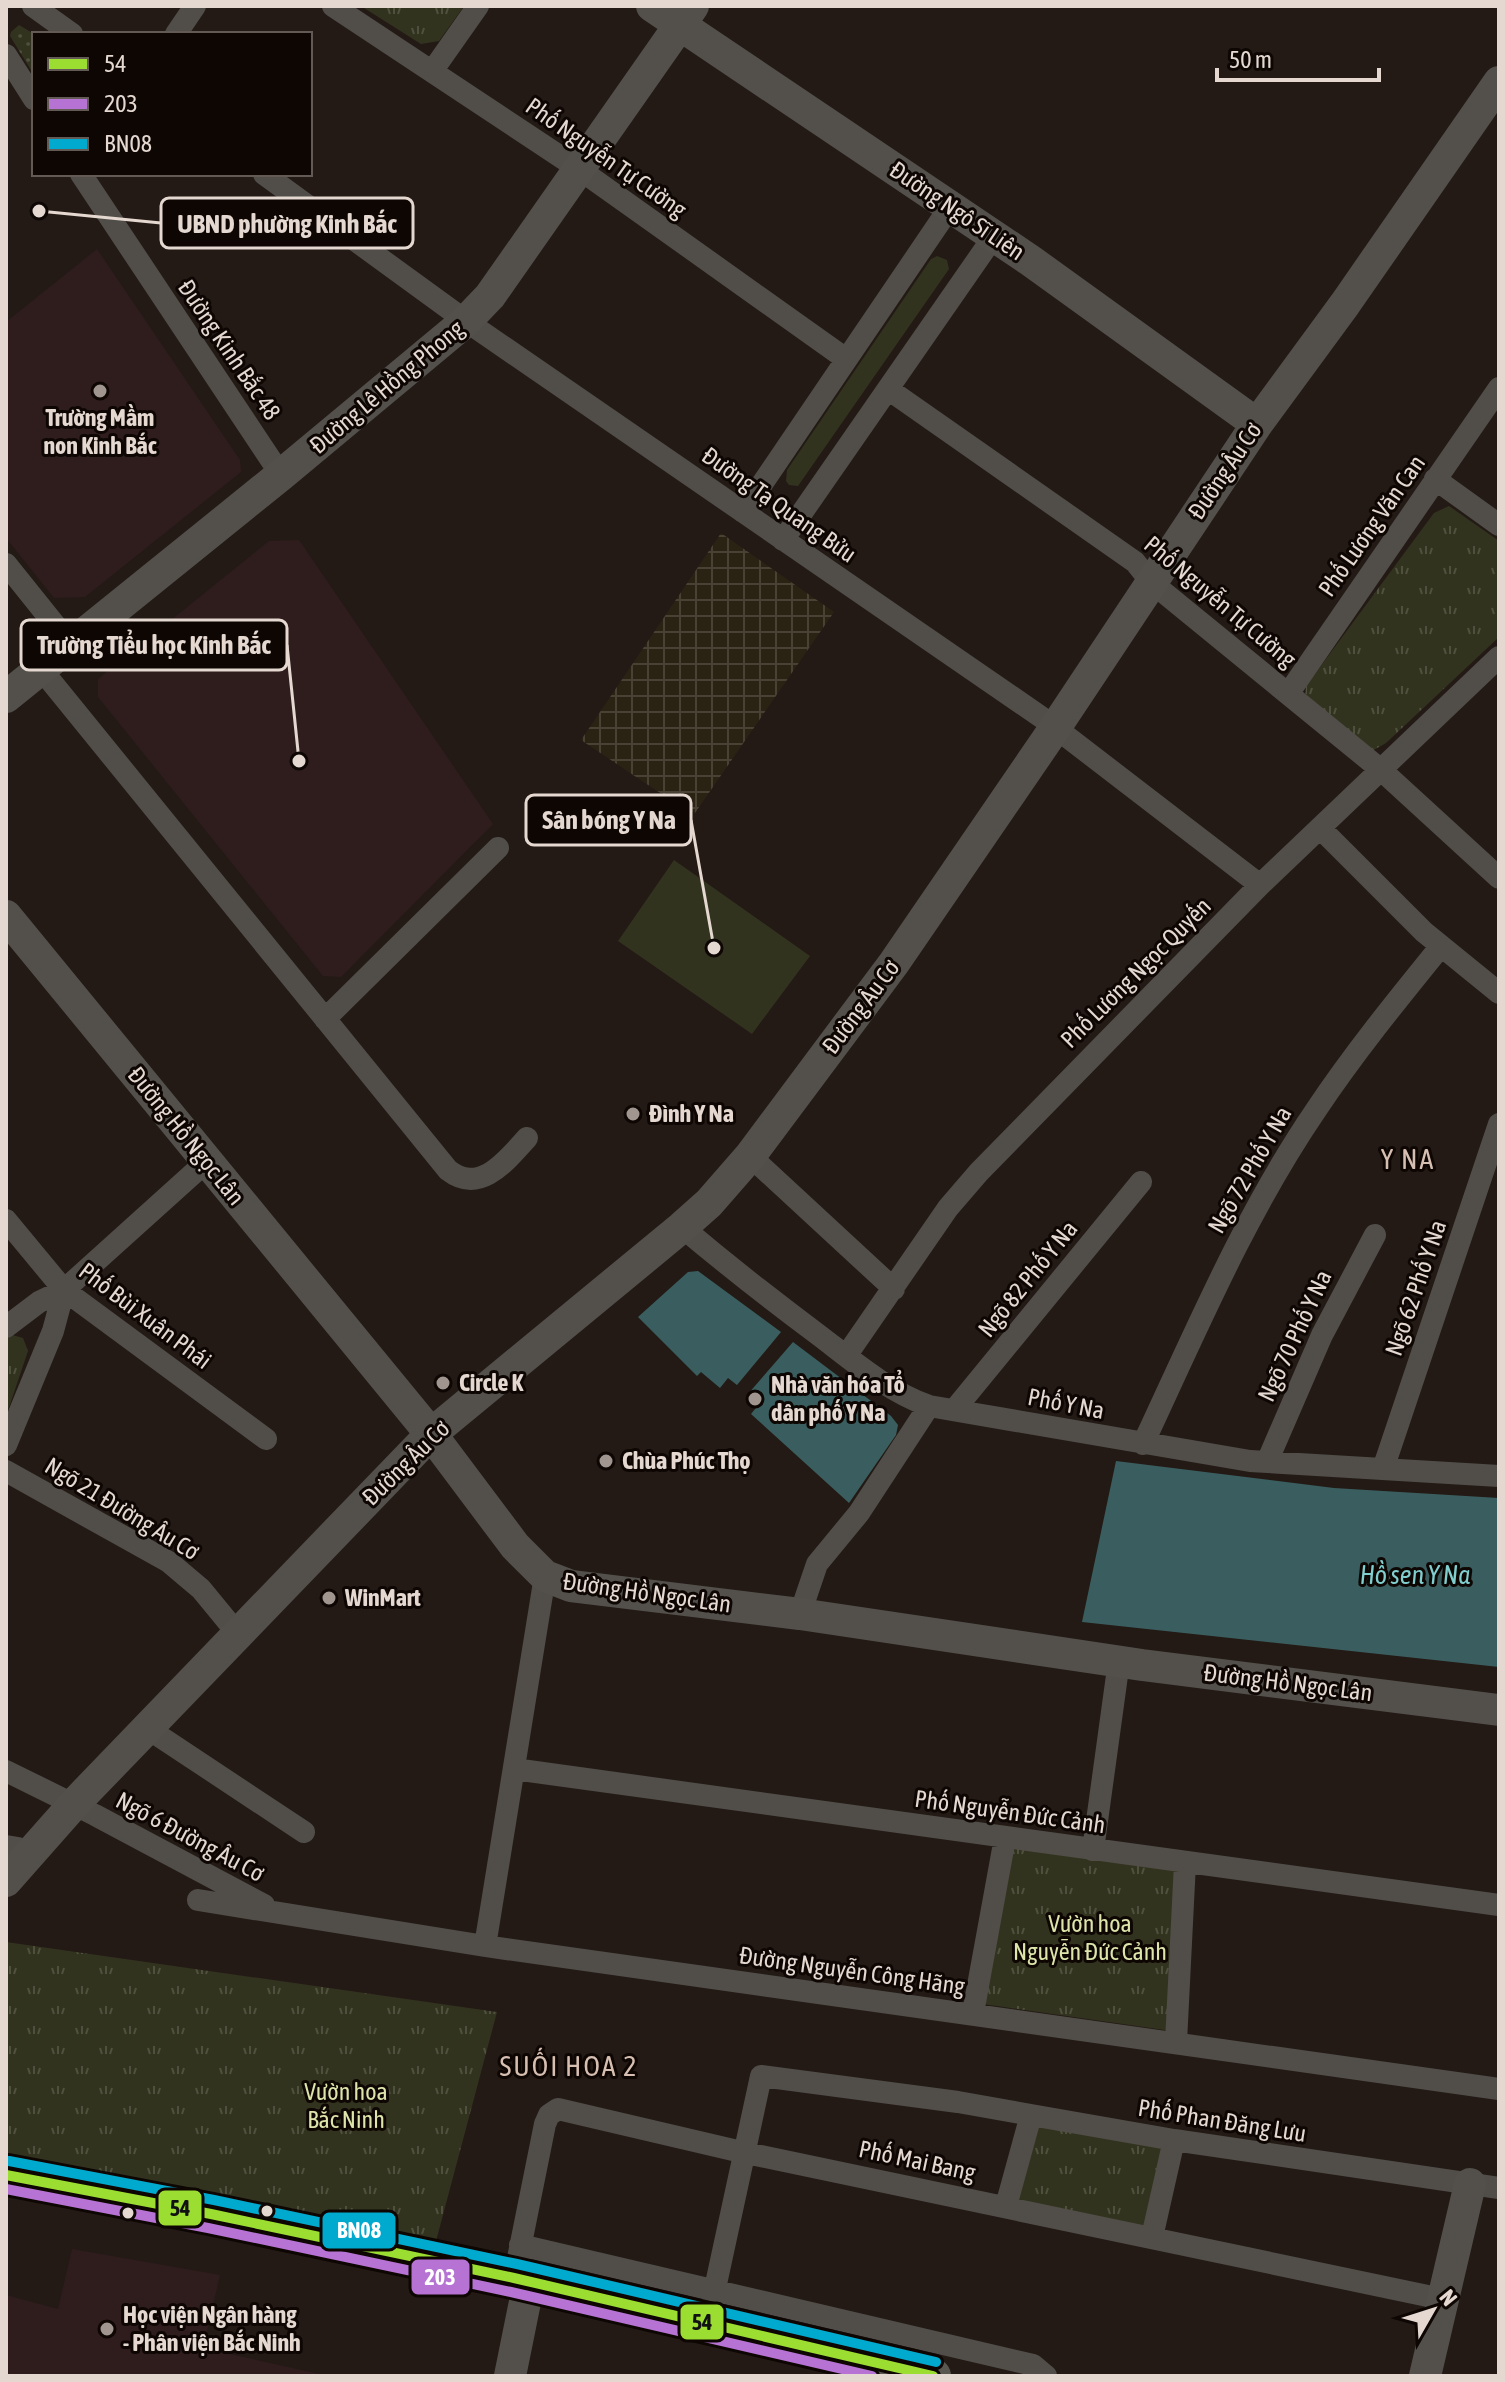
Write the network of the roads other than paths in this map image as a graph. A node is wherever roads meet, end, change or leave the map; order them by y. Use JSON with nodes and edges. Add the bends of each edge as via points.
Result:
{"nodes":[{"id":1,"x":33,"y":6,"type":"edge"},
{"id":2,"x":195,"y":6,"type":"edge"},
{"id":3,"x":333,"y":6,"type":"edge"},
{"id":4,"x":478,"y":6,"type":"edge"},
{"id":5,"x":652,"y":6,"type":"edge"},
{"id":6,"x":687,"y":16,"type":"edge"},
{"id":7,"x":69,"y":32,"type":"edge"},
{"id":8,"x":177,"y":32,"type":"edge"},
{"id":9,"x":6,"y":55,"type":"edge"},
{"id":10,"x":433,"y":70,"type":"junction"},
{"id":11,"x":1499,"y":82,"type":"edge"},
{"id":12,"x":32,"y":96,"type":"edge"},
{"id":13,"x":579,"y":169,"type":"junction"},
{"id":14,"x":82,"y":176,"type":"edge"},
{"id":15,"x":267,"y":176,"type":"edge"},
{"id":16,"x":950,"y":207,"type":"junction"},
{"id":17,"x":994,"y":236,"type":"junction"},
{"id":18,"x":466,"y":321,"type":"junction"},
{"id":19,"x":846,"y":359,"type":"junction"},
{"id":20,"x":1499,"y":388,"type":"edge"},
{"id":21,"x":888,"y":389,"type":"junction"},
{"id":22,"x":1257,"y":424,"type":"junction"},
{"id":23,"x":281,"y":475,"type":"junction"},
{"id":24,"x":1435,"y":479,"type":"junction"},
{"id":25,"x":743,"y":512,"type":"junction"},
{"id":26,"x":1499,"y":525,"type":"edge"},
{"id":27,"x":783,"y":540,"type":"junction"},
{"id":28,"x":6,"y":564,"type":"edge"},
{"id":29,"x":1151,"y":582,"type":"junction"},
{"id":30,"x":71,"y":645,"type":"junction"},
{"id":31,"x":1499,"y":657,"type":"edge"},
{"id":32,"x":41,"y":669,"type":"junction"},
{"id":33,"x":1288,"y":694,"type":"junction"},
{"id":34,"x":6,"y":697,"type":"edge"},
{"id":35,"x":1055,"y":728,"type":"junction"},
{"id":36,"x":1380,"y":769,"type":"junction"},
{"id":37,"x":1320,"y":828,"type":"junction"},
{"id":38,"x":498,"y":848,"type":"dead end"},
{"id":39,"x":1499,"y":878,"type":"edge"},
{"id":40,"x":1260,"y":885,"type":"junction"},
{"id":41,"x":6,"y":916,"type":"edge"},
{"id":42,"x":1441,"y":946,"type":"junction"},
{"id":43,"x":1499,"y":993,"type":"edge"},
{"id":44,"x":325,"y":1019,"type":"junction"},
{"id":45,"x":1499,"y":1124,"type":"edge"},
{"id":46,"x":527,"y":1138,"type":"dead end"},
{"id":47,"x":750,"y":1156,"type":"junction"},
{"id":48,"x":206,"y":1162,"type":"junction"},
{"id":49,"x":1141,"y":1182,"type":"dead end"},
{"id":50,"x":6,"y":1220,"type":"edge"},
{"id":51,"x":682,"y":1227,"type":"junction"},
{"id":52,"x":1375,"y":1235,"type":"dead end"},
{"id":53,"x":894,"y":1289,"type":"junction"},
{"id":54,"x":64,"y":1290,"type":"junction"},
{"id":55,"x":6,"y":1327,"type":"edge"},
{"id":56,"x":846,"y":1356,"type":"junction"},
{"id":57,"x":929,"y":1406,"type":"junction"},
{"id":58,"x":955,"y":1409,"type":"junction"},
{"id":59,"x":431,"y":1434,"type":"junction"},
{"id":60,"x":266,"y":1439,"type":"dead end"},
{"id":61,"x":1143,"y":1444,"type":"junction"},
{"id":62,"x":6,"y":1445,"type":"edge"},
{"id":63,"x":1267,"y":1462,"type":"junction"},
{"id":64,"x":1383,"y":1469,"type":"junction"},
{"id":65,"x":6,"y":1471,"type":"edge"},
{"id":66,"x":1499,"y":1476,"type":"edge"},
{"id":67,"x":545,"y":1576,"type":"junction"},
{"id":68,"x":800,"y":1614,"type":"junction"},
{"id":69,"x":238,"y":1634,"type":"junction"},
{"id":70,"x":1119,"y":1661,"type":"junction"},
{"id":71,"x":1499,"y":1710,"type":"edge"},
{"id":72,"x":147,"y":1728,"type":"junction"},
{"id":73,"x":514,"y":1769,"type":"junction"},
{"id":74,"x":6,"y":1771,"type":"edge"},
{"id":75,"x":74,"y":1804,"type":"junction"},
{"id":76,"x":304,"y":1832,"type":"dead end"},
{"id":77,"x":1005,"y":1838,"type":"junction"},
{"id":78,"x":1093,"y":1850,"type":"junction"},
{"id":79,"x":10,"y":1851,"type":"edge"},
{"id":80,"x":1185,"y":1863,"type":"junction"},
{"id":81,"x":6,"y":1881,"type":"edge"},
{"id":82,"x":198,"y":1900,"type":"dead end"},
{"id":83,"x":1499,"y":1905,"type":"edge"},
{"id":84,"x":282,"y":1915,"type":"junction"},
{"id":85,"x":485,"y":1946,"type":"junction"},
{"id":86,"x":973,"y":2013,"type":"junction"},
{"id":87,"x":1176,"y":2042,"type":"junction"},
{"id":88,"x":1499,"y":2089,"type":"edge"},
{"id":89,"x":1031,"y":2115,"type":"junction"},
{"id":90,"x":1174,"y":2140,"type":"junction"},
{"id":91,"x":746,"y":2153,"type":"junction"},
{"id":92,"x":6,"y":2175,"type":"edge"},
{"id":93,"x":1484,"y":2186,"type":"edge"},
{"id":94,"x":1006,"y":2206,"type":"junction"},
{"id":95,"x":1152,"y":2237,"type":"junction"},
{"id":96,"x":521,"y":2268,"type":"junction"},
{"id":97,"x":1442,"y":2299,"type":"junction"},
{"id":98,"x":711,"y":2308,"type":"junction"},
{"id":99,"x":510,"y":2376,"type":"edge"},
{"id":100,"x":933,"y":2376,"type":"edge"},
{"id":101,"x":1046,"y":2376,"type":"edge"},
{"id":102,"x":1425,"y":2376,"type":"edge"}],
"edges":[{"from":1,"to":7,"type":"street"},
{"from":2,"to":8,"type":"street"},
{"from":3,"to":10,"type":"street","name":"Phố Nguyễn Tự Cường"},
{"from":4,"to":10,"type":"street"},
{"from":5,"to":6,"type":"street","name":"Đường Ngô Sĩ Liên"},
{"from":6,"to":13,"type":"street","name":"Đường Lê Hồng Phong"},
{"from":6,"to":16,"type":"street","name":"Đường Ngô Sĩ Liên"},
{"from":9,"to":12,"type":"street"},
{"from":10,"to":13,"type":"street","name":"Phố Nguyễn Tự Cường"},
{"from":11,"to":22,"type":"street","name":"Đường Âu Cơ"},
{"from":13,"to":18,"type":"street","name":"Đường Lê Hồng Phong","via":[[490,296]]},
{"from":13,"to":19,"type":"street","name":"Phố Nguyễn Tự Cường"},
{"from":14,"to":23,"type":"street","name":"Đường Kinh Bắc 48"},
{"from":15,"to":18,"type":"street","name":"Đường Tạ Quang Bửu"},
{"from":16,"to":17,"type":"street","name":"Đường Ngô Sĩ Liên"},
{"from":16,"to":19,"type":"street"},
{"from":17,"to":21,"type":"street"},
{"from":17,"to":22,"type":"street","name":"Đường Ngô Sĩ Liên"},
{"from":18,"to":23,"type":"street","name":"Đường Lê Hồng Phong"},
{"from":18,"to":25,"type":"street","name":"Đường Tạ Quang Bửu"},
{"from":19,"to":25,"type":"street"},
{"from":20,"to":24,"type":"street","name":"Phố Lương Văn Can"},
{"from":21,"to":27,"type":"street"},
{"from":21,"to":29,"type":"street","name":"Phố Nguyễn Tự Cường","via":[[1135,562]]},
{"from":22,"to":29,"type":"street","name":"Đường Âu Cơ"},
{"from":23,"to":30,"type":"street","name":"Đường Lê Hồng Phong"},
{"from":24,"to":26,"type":"street"},
{"from":24,"to":33,"type":"street","name":"Phố Lương Văn Can"},
{"from":25,"to":27,"type":"street","name":"Đường Tạ Quang Bửu"},
{"from":27,"to":35,"type":"street","name":"Đường Tạ Quang Bửu"},
{"from":28,"to":30,"type":"street"},
{"from":29,"to":33,"type":"street","name":"Phố Nguyễn Tự Cường"},
{"from":29,"to":35,"type":"street","name":"Đường Âu Cơ"},
{"from":30,"to":32,"type":"street","name":"Đường Lê Hồng Phong"},
{"from":31,"to":36,"type":"street","name":"Phố Lương Ngọc Quyến"},
{"from":32,"to":34,"type":"street","name":"Đường Lê Hồng Phong"},
{"from":32,"to":44,"type":"street"},
{"from":33,"to":36,"type":"street","name":"Phố Nguyễn Tự Cường"},
{"from":35,"to":40,"type":"street","name":"Đường Tạ Quang Bửu"},
{"from":35,"to":47,"type":"street","name":"Đường Âu Cơ","via":[[894,963]]},
{"from":36,"to":37,"type":"street","name":"Phố Lương Ngọc Quyến"},
{"from":36,"to":39,"type":"street","name":"Phố Nguyễn Tự Cường"},
{"from":37,"to":40,"type":"street","name":"Phố Lương Ngọc Quyến"},
{"from":37,"to":42,"type":"street"},
{"from":38,"to":44,"type":"street"},
{"from":40,"to":53,"type":"street","name":"Phố Lương Ngọc Quyến","via":[[979,1172]]},
{"from":41,"to":48,"type":"street","name":"Đường Hồ Ngọc Lân"},
{"from":42,"to":43,"type":"street"},
{"from":42,"to":61,"type":"street","name":"Ngõ 72 Phố Y Na","via":[[1315,1111],[1242,1235]]},
{"from":44,"to":46,"type":"street","via":[[455,1175],[467,1179],[493,1173]]},
{"from":45,"to":64,"type":"street","name":"Ngõ 62 Phố Y Na"},
{"from":47,"to":51,"type":"street","name":"Đường Âu Cơ"},
{"from":47,"to":53,"type":"street"},
{"from":48,"to":54,"type":"street"},
{"from":48,"to":59,"type":"street","name":"Đường Hồ Ngọc Lân"},
{"from":49,"to":58,"type":"street","name":"Ngõ 82 Phố Y Na"},
{"from":50,"to":54,"type":"street","name":"Phố Bùi Xuân Phái"},
{"from":51,"to":56,"type":"street","name":"Phố Y Na"},
{"from":51,"to":59,"type":"street","name":"Đường Âu Cơ"},
{"from":52,"to":63,"type":"street","name":"Ngõ 70 Phố Y Na","via":[[1322,1335]]},
{"from":53,"to":56,"type":"street","name":"Phố Lương Ngọc Quyến"},
{"from":54,"to":55,"type":"street"},
{"from":54,"to":60,"type":"street","name":"Phố Bùi Xuân Phái"},
{"from":54,"to":62,"type":"street","via":[[53,1331]]},
{"from":56,"to":57,"type":"street","name":"Phố Y Na","via":[[904,1397]]},
{"from":57,"to":58,"type":"street","name":"Phố Y Na"},
{"from":57,"to":68,"type":"street","via":[[859,1513],[817,1564]]},
{"from":58,"to":61,"type":"street","name":"Phố Y Na"},
{"from":59,"to":67,"type":"street","name":"Đường Hồ Ngọc Lân","via":[[515,1546]]},
{"from":59,"to":69,"type":"street","name":"Đường Âu Cơ"},
{"from":61,"to":63,"type":"street","name":"Phố Y Na"},
{"from":63,"to":64,"type":"street","name":"Phố Y Na"},
{"from":64,"to":66,"type":"street","name":"Phố Y Na"},
{"from":65,"to":69,"type":"street","name":"Ngõ 21 Đường Âu Cơ","via":[[169,1562],[201,1589]]},
{"from":67,"to":68,"type":"street","name":"Đường Hồ Ngọc Lân","via":[[571,1586]]},
{"from":67,"to":73,"type":"street"},
{"from":68,"to":70,"type":"street","name":"Đường Hồ Ngọc Lân"},
{"from":69,"to":72,"type":"street","name":"Đường Âu Cơ"},
{"from":70,"to":71,"type":"street","name":"Đường Hồ Ngọc Lân"},
{"from":70,"to":78,"type":"street"},
{"from":72,"to":75,"type":"street","name":"Đường Âu Cơ"},
{"from":72,"to":76,"type":"street"},
{"from":73,"to":77,"type":"street","name":"Phố Nguyễn Đức Cảnh"},
{"from":73,"to":85,"type":"street"},
{"from":74,"to":75,"type":"street","name":"Ngõ 6 Đường Âu Cơ"},
{"from":75,"to":79,"type":"street","name":"Đường Âu Cơ"},
{"from":75,"to":81,"type":"street","name":"Đường Âu Cơ"},
{"from":75,"to":84,"type":"street","name":"Ngõ 6 Đường Âu Cơ"},
{"from":77,"to":78,"type":"street","name":"Phố Nguyễn Đức Cảnh"},
{"from":77,"to":86,"type":"street"},
{"from":78,"to":80,"type":"street","name":"Phố Nguyễn Đức Cảnh"},
{"from":80,"to":83,"type":"street","name":"Phố Nguyễn Đức Cảnh"},
{"from":80,"to":87,"type":"street"},
{"from":82,"to":84,"type":"street","name":"Đường Nguyễn Công Hãng"},
{"from":84,"to":85,"type":"street","name":"Đường Nguyễn Công Hãng"},
{"from":85,"to":86,"type":"street","name":"Đường Nguyễn Công Hãng"},
{"from":86,"to":87,"type":"street","name":"Đường Nguyễn Công Hãng"},
{"from":87,"to":88,"type":"street","name":"Đường Nguyễn Công Hãng"},
{"from":89,"to":90,"type":"street","name":"Phố Phan Đăng Lưu"},
{"from":89,"to":91,"type":"street","name":"Phố Phan Đăng Lưu","via":[[761,2076]]},
{"from":89,"to":94,"type":"street"},
{"from":90,"to":93,"type":"street","name":"Phố Phan Đăng Lưu"},
{"from":90,"to":95,"type":"street"},
{"from":91,"to":94,"type":"street","name":"Phố Mai Bang"},
{"from":91,"to":96,"type":"street","name":"Phố Mai Bang","via":[[555,2110],[546,2118]]},
{"from":91,"to":98,"type":"street"},
{"from":92,"to":96,"type":"main road"},
{"from":93,"to":97,"type":"street"},
{"from":94,"to":95,"type":"street","name":"Phố Mai Bang"},
{"from":95,"to":97,"type":"street","name":"Phố Mai Bang"},
{"from":96,"to":98,"type":"main road"},
{"from":96,"to":99,"type":"street"},
{"from":97,"to":102,"type":"street"},
{"from":98,"to":100,"type":"main road"},
{"from":98,"to":101,"type":"street","via":[[1033,2365]]}]}
